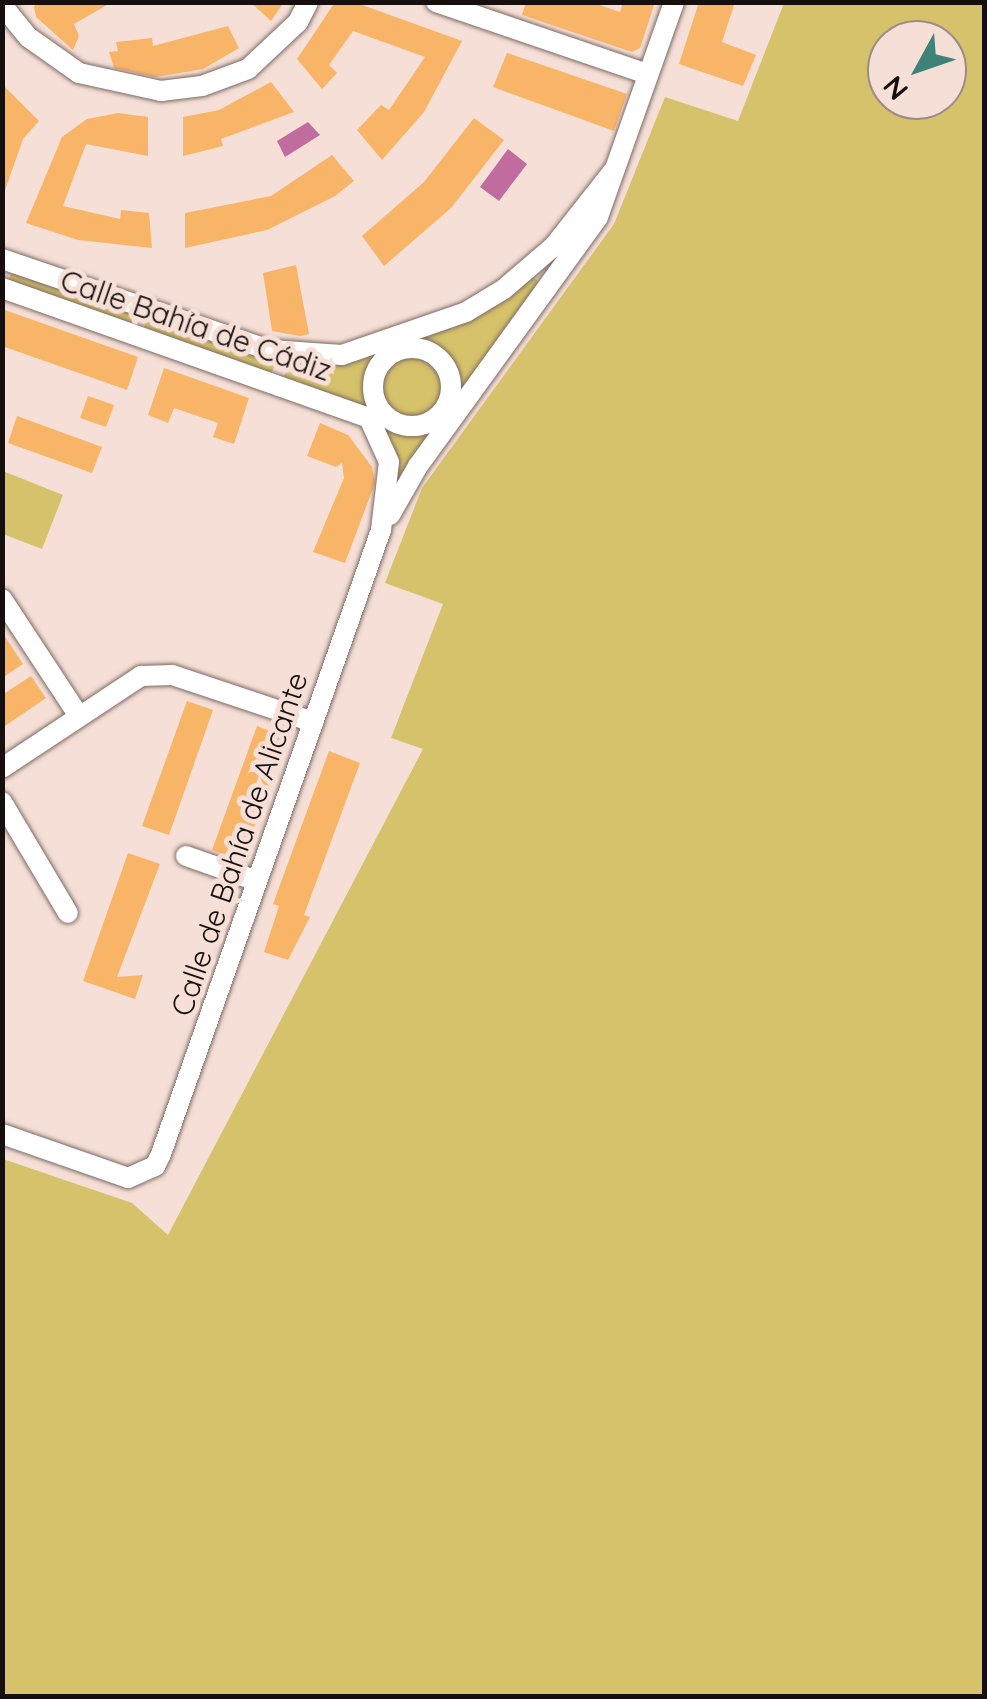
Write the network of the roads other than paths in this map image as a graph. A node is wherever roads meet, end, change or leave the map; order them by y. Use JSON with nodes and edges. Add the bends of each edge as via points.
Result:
{"nodes":[{"id":1,"x":308,"y":2,"type":"edge"},
{"id":2,"x":436,"y":2,"type":"edge"},
{"id":3,"x":674,"y":2,"type":"edge"},
{"id":4,"x":2,"y":5,"type":"edge"},
{"id":5,"x":494,"y":12,"type":"edge"},
{"id":6,"x":648,"y":74,"type":"junction"},
{"id":7,"x":614,"y":170,"type":"junction"},
{"id":8,"x":2,"y":259,"type":"edge"},
{"id":9,"x":2,"y":288,"type":"edge"},
{"id":10,"x":398,"y":343,"type":"junction"},
{"id":11,"x":450,"y":410,"type":"junction"},
{"id":12,"x":374,"y":413,"type":"junction"},
{"id":13,"x":382,"y":530,"type":"junction"},
{"id":14,"x":2,"y":599,"type":"edge"},
{"id":15,"x":79,"y":716,"type":"junction"},
{"id":16,"x":313,"y":722,"type":"junction"},
{"id":17,"x":2,"y":768,"type":"edge"},
{"id":18,"x":2,"y":802,"type":"edge"},
{"id":19,"x":186,"y":856,"type":"dead end"},
{"id":20,"x":257,"y":881,"type":"junction"},
{"id":21,"x":68,"y":913,"type":"dead end"},
{"id":22,"x":2,"y":1134,"type":"edge"}],
"edges":[{"from":1,"to":4,"type":"street","via":[[298,22],[248,69],[202,86],[162,91],[79,72],[28,37]]},
{"from":2,"to":5,"type":"street"},
{"from":3,"to":6,"type":"street","name":"Calle Bahía de Cádiz"},
{"from":5,"to":6,"type":"street"},
{"from":6,"to":7,"type":"street","name":"Calle Bahía de Cádiz"},
{"from":7,"to":10,"type":"street","name":"Calle Bahía de Cádiz","via":[[554,246],[504,288]]},
{"from":7,"to":11,"type":"street","name":"Calle Bahía de Cádiz","via":[[598,217]]},
{"from":8,"to":10,"type":"street","name":"Calle Bahía de Cádiz","via":[[270,350],[342,355]]},
{"from":9,"to":12,"type":"street","name":"Calle Bahía de Cádiz"},
{"from":10,"to":11,"type":"street","via":[[438,357],[451,380]]},
{"from":10,"to":12,"type":"street","via":[[374,374]]},
{"from":11,"to":12,"type":"street","via":[[413,427]]},
{"from":11,"to":13,"type":"street","name":"Calle de Bahía de Alicante"},
{"from":12,"to":13,"type":"street","name":"Calle de Bahía de Alicante","via":[[390,462]]},
{"from":13,"to":16,"type":"street","name":"Calle de Bahía de Alicante"},
{"from":14,"to":15,"type":"street"},
{"from":15,"to":16,"type":"street","via":[[141,676],[172,675]]},
{"from":15,"to":17,"type":"street"},
{"from":16,"to":20,"type":"street","name":"Calle de Bahía de Alicante"},
{"from":18,"to":21,"type":"street"},
{"from":19,"to":20,"type":"street"},
{"from":20,"to":22,"type":"street","name":"Calle de Bahía de Alicante","via":[[162,1154],[144,1173],[128,1178]]}]}
